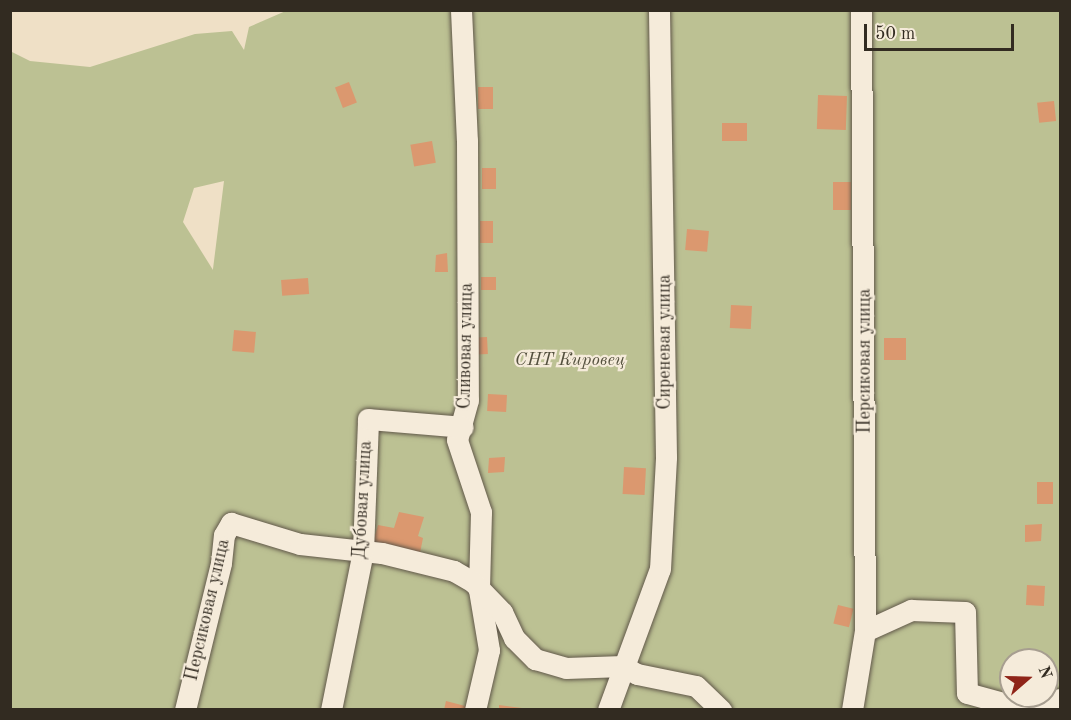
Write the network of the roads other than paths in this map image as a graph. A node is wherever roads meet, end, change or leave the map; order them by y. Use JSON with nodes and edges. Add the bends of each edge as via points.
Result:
{"nodes":[{"id":1,"x":461,"y":10,"type":"edge"},
{"id":2,"x":659,"y":10,"type":"edge"},
{"id":3,"x":861,"y":10,"type":"edge"},
{"id":4,"x":463,"y":427,"type":"junction"},
{"id":5,"x":363,"y":551,"type":"junction"},
{"id":6,"x":479,"y":590,"type":"junction"},
{"id":7,"x":865,"y":631,"type":"junction"},
{"id":8,"x":623,"y":666,"type":"junction"},
{"id":9,"x":1060,"y":699,"type":"edge"},
{"id":10,"x":185,"y":710,"type":"edge"},
{"id":11,"x":331,"y":710,"type":"edge"},
{"id":12,"x":475,"y":710,"type":"edge"},
{"id":13,"x":608,"y":710,"type":"edge"},
{"id":14,"x":721,"y":710,"type":"edge"},
{"id":15,"x":852,"y":710,"type":"edge"}],
"edges":[{"from":1,"to":4,"type":"street","name":"Сливовая улица","via":[[467,140],[468,388]]},
{"from":2,"to":8,"type":"street","name":"Сиреневая улица","via":[[666,435],[660,569]]},
{"from":3,"to":7,"type":"street","name":"Персиковая улица"},
{"from":4,"to":5,"type":"street","name":"Дубовая улица","via":[[368,419]]},
{"from":4,"to":6,"type":"street","name":"Сливовая улица","via":[[457,440],[482,512]]},
{"from":5,"to":6,"type":"street","name":"Персиковая улица","via":[[454,571]]},
{"from":5,"to":10,"type":"street","name":"Персиковая улица","via":[[300,544],[231,523],[224,535]]},
{"from":5,"to":11,"type":"street","name":"Дубовая улица"},
{"from":6,"to":8,"type":"street","name":"Персиковая улица","via":[[502,612],[514,638],[535,659],[566,668]]},
{"from":6,"to":12,"type":"street","name":"Сливовая улица","via":[[489,650]]},
{"from":7,"to":9,"type":"street","via":[[911,610],[964,612],[966,693],[1021,708]]},
{"from":7,"to":15,"type":"street","name":"Персиковая улица"},
{"from":8,"to":13,"type":"street","name":"Сиреневая улица"},
{"from":8,"to":14,"type":"street","name":"Персиковая улица","via":[[637,674],[696,686]]}]}
